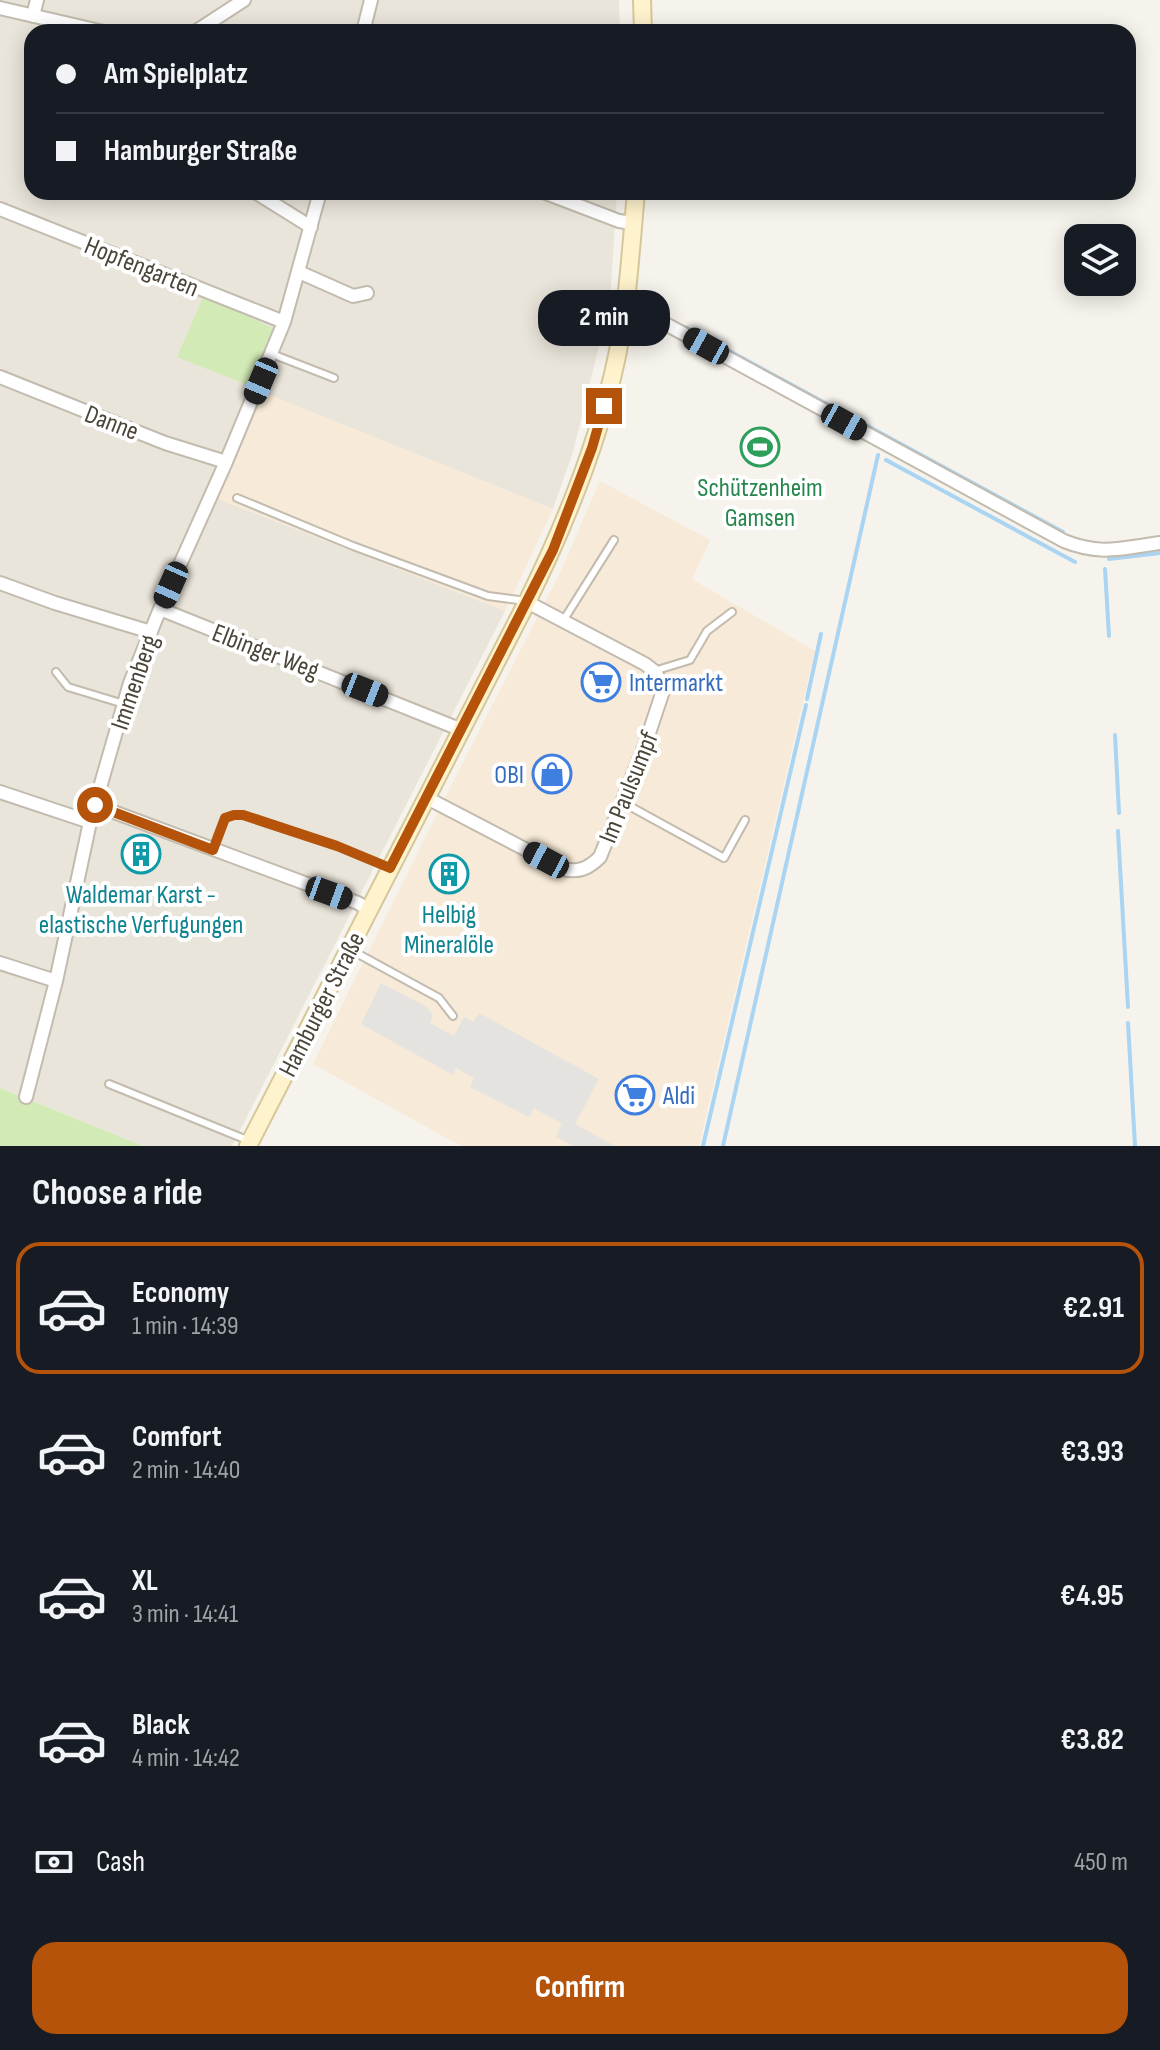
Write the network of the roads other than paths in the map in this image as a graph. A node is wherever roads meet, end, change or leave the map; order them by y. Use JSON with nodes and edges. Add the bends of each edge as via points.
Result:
{"nodes":[{"id":1,"x":37,"y":0,"type":"edge"},
{"id":2,"x":244,"y":0,"type":"edge"},
{"id":3,"x":371,"y":0,"type":"edge"},
{"id":4,"x":642,"y":0,"type":"edge"},
{"id":5,"x":0,"y":8,"type":"edge"},
{"id":6,"x":33,"y":16,"type":"junction"},
{"id":7,"x":68,"y":24,"type":"edge"},
{"id":8,"x":207,"y":24,"type":"edge"},
{"id":9,"x":365,"y":24,"type":"edge"},
{"id":10,"x":643,"y":24,"type":"edge"},
{"id":11,"x":268,"y":200,"type":"edge"},
{"id":12,"x":318,"y":200,"type":"edge"},
{"id":13,"x":564,"y":200,"type":"edge"},
{"id":14,"x":635,"y":200,"type":"edge"},
{"id":15,"x":0,"y":209,"type":"edge"},
{"id":16,"x":633,"y":223,"type":"junction"},
{"id":17,"x":311,"y":227,"type":"junction"},
{"id":18,"x":299,"y":272,"type":"junction"},
{"id":19,"x":367,"y":293,"type":"dead end"},
{"id":20,"x":625,"y":306,"type":"junction"},
{"id":21,"x":284,"y":322,"type":"junction"},
{"id":22,"x":272,"y":354,"type":"junction"},
{"id":23,"x":0,"y":377,"type":"edge"},
{"id":24,"x":334,"y":378,"type":"dead end"},
{"id":25,"x":226,"y":462,"type":"junction"},
{"id":26,"x":237,"y":498,"type":"dead end"},
{"id":27,"x":614,"y":540,"type":"dead end"},
{"id":28,"x":1160,"y":543,"type":"edge"},
{"id":29,"x":0,"y":583,"type":"edge"},
{"id":30,"x":527,"y":602,"type":"junction"},
{"id":31,"x":160,"y":609,"type":"junction"},
{"id":32,"x":732,"y":612,"type":"dead end"},
{"id":33,"x":563,"y":621,"type":"junction"},
{"id":34,"x":151,"y":632,"type":"junction"},
{"id":35,"x":654,"y":671,"type":"junction"},
{"id":36,"x":56,"y":672,"type":"dead end"},
{"id":37,"x":124,"y":704,"type":"junction"},
{"id":38,"x":462,"y":730,"type":"junction"},
{"id":39,"x":0,"y":792,"type":"edge"},
{"id":40,"x":427,"y":798,"type":"junction"},
{"id":41,"x":622,"y":802,"type":"junction"},
{"id":42,"x":95,"y":805,"type":"junction"},
{"id":43,"x":745,"y":820,"type":"dead end"},
{"id":44,"x":90,"y":822,"type":"junction"},
{"id":45,"x":213,"y":850,"type":"junction"},
{"id":46,"x":390,"y":868,"type":"junction"},
{"id":47,"x":369,"y":910,"type":"junction"},
{"id":48,"x":349,"y":949,"type":"junction"},
{"id":49,"x":0,"y":963,"type":"edge"},
{"id":50,"x":56,"y":981,"type":"junction"},
{"id":51,"x":453,"y":1016,"type":"dead end"},
{"id":52,"x":109,"y":1084,"type":"dead end"},
{"id":53,"x":26,"y":1097,"type":"dead end"},
{"id":54,"x":249,"y":1144,"type":"edge"}],
"edges":[{"from":1,"to":6,"type":"street"},
{"from":2,"to":8,"type":"street"},
{"from":3,"to":9,"type":"street"},
{"from":4,"to":10,"type":"street"},
{"from":5,"to":6,"type":"street"},
{"from":6,"to":7,"type":"street"},
{"from":11,"to":17,"type":"street"},
{"from":12,"to":17,"type":"street","name":"Immenberg"},
{"from":13,"to":16,"type":"street"},
{"from":14,"to":16,"type":"street","name":"Hamburger Straße"},
{"from":15,"to":21,"type":"street","name":"Hopfengarten"},
{"from":16,"to":20,"type":"street","name":"Hamburger Straße"},
{"from":17,"to":18,"type":"street","name":"Immenberg"},
{"from":18,"to":19,"type":"street","via":[[353,296]]},
{"from":18,"to":21,"type":"street","name":"Immenberg"},
{"from":20,"to":28,"type":"street","via":[[1064,541],[1101,551]]},
{"from":20,"to":30,"type":"street","name":"Hamburger Straße","via":[[592,448]]},
{"from":21,"to":22,"type":"street","name":"Immenberg"},
{"from":22,"to":24,"type":"lane"},
{"from":22,"to":25,"type":"street","name":"Immenberg"},
{"from":23,"to":25,"type":"street","name":"Danne"},
{"from":25,"to":31,"type":"street","name":"Immenberg"},
{"from":26,"to":30,"type":"lane","via":[[488,596]]},
{"from":27,"to":33,"type":"lane"},
{"from":29,"to":34,"type":"street"},
{"from":30,"to":33,"type":"street"},
{"from":30,"to":38,"type":"street","name":"Hamburger Straße"},
{"from":31,"to":34,"type":"street","name":"Immenberg"},
{"from":31,"to":38,"type":"street","name":"Elbinger Weg"},
{"from":32,"to":35,"type":"lane","via":[[707,631],[690,660]]},
{"from":33,"to":35,"type":"street"},
{"from":34,"to":37,"type":"street","name":"Immenberg"},
{"from":35,"to":41,"type":"street","name":"Im Paulsumpf","via":[[663,691],[661,702]]},
{"from":36,"to":37,"type":"lane","via":[[68,687]]},
{"from":37,"to":42,"type":"street","name":"Immenberg"},
{"from":38,"to":40,"type":"street","name":"Hamburger Straße"},
{"from":39,"to":44,"type":"street"},
{"from":40,"to":41,"type":"street","name":"Im Paulsumpf","via":[[573,872],[600,857]]},
{"from":40,"to":46,"type":"street","name":"Hamburger Straße"},
{"from":41,"to":43,"type":"lane","via":[[724,858]]},
{"from":42,"to":44,"type":"street","name":"Immenberg"},
{"from":42,"to":45,"type":"street"},
{"from":44,"to":50,"type":"street","name":"Immenberg"},
{"from":45,"to":46,"type":"lane","via":[[225,818],[243,815]]},
{"from":45,"to":47,"type":"street"},
{"from":46,"to":47,"type":"street","name":"Hamburger Straße"},
{"from":47,"to":48,"type":"street","name":"Hamburger Straße"},
{"from":48,"to":51,"type":"lane","via":[[439,998]]},
{"from":48,"to":54,"type":"street","name":"Hamburger Straße"},
{"from":49,"to":50,"type":"street"},
{"from":50,"to":53,"type":"street","name":"Immenberg"},
{"from":52,"to":54,"type":"lane"}]}
